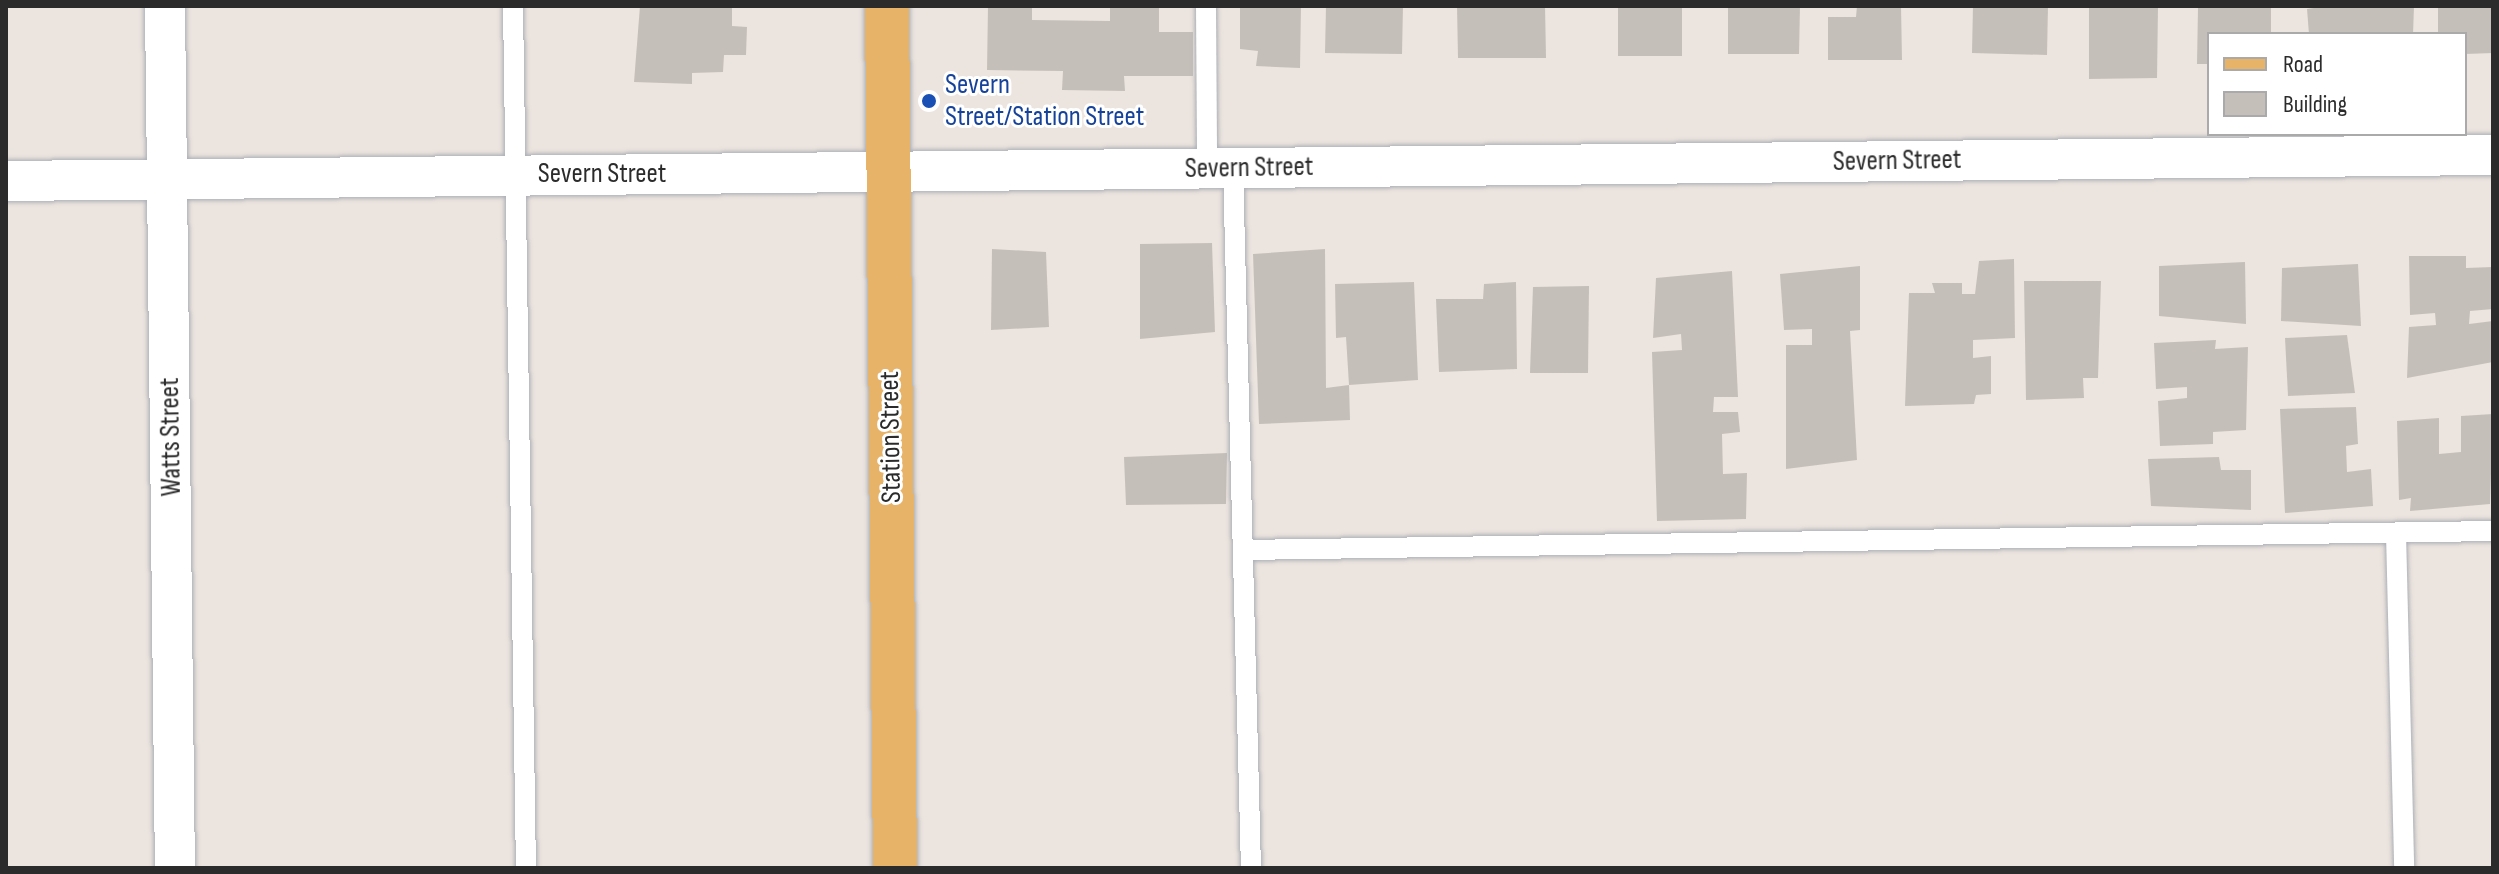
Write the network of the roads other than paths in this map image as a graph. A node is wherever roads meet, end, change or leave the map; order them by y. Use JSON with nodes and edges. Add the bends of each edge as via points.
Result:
{"nodes":[{"id":1,"x":165,"y":6,"type":"edge"},
{"id":2,"x":513,"y":6,"type":"edge"},
{"id":3,"x":887,"y":6,"type":"edge"},
{"id":4,"x":1206,"y":6,"type":"edge"},
{"id":5,"x":2493,"y":155,"type":"edge"},
{"id":6,"x":1220,"y":168,"type":"junction"},
{"id":7,"x":888,"y":172,"type":"junction"},
{"id":8,"x":516,"y":175,"type":"junction"},
{"id":9,"x":169,"y":178,"type":"junction"},
{"id":10,"x":6,"y":181,"type":"edge"},
{"id":11,"x":2493,"y":531,"type":"edge"},
{"id":12,"x":2396,"y":533,"type":"junction"},
{"id":13,"x":1243,"y":550,"type":"junction"},
{"id":14,"x":175,"y":868,"type":"edge"},
{"id":15,"x":526,"y":868,"type":"edge"},
{"id":16,"x":895,"y":868,"type":"edge"},
{"id":17,"x":1251,"y":868,"type":"edge"},
{"id":18,"x":2404,"y":868,"type":"edge"}],
"edges":[{"from":1,"to":9,"type":"street","name":"Watts Street"},
{"from":2,"to":8,"type":"lane"},
{"from":3,"to":7,"type":"main road","name":"Station Street"},
{"from":4,"to":6,"type":"lane"},
{"from":5,"to":6,"type":"street","name":"Severn Street"},
{"from":6,"to":7,"type":"street","name":"Severn Street"},
{"from":6,"to":13,"type":"lane"},
{"from":7,"to":8,"type":"street","name":"Severn Street"},
{"from":7,"to":16,"type":"main road","name":"Station Street"},
{"from":8,"to":9,"type":"street","name":"Severn Street"},
{"from":8,"to":15,"type":"lane"},
{"from":9,"to":10,"type":"street","name":"Severn Street"},
{"from":9,"to":14,"type":"street","name":"Watts Street"},
{"from":11,"to":12,"type":"lane"},
{"from":12,"to":13,"type":"lane"},
{"from":12,"to":18,"type":"lane"},
{"from":13,"to":17,"type":"lane"}]}
